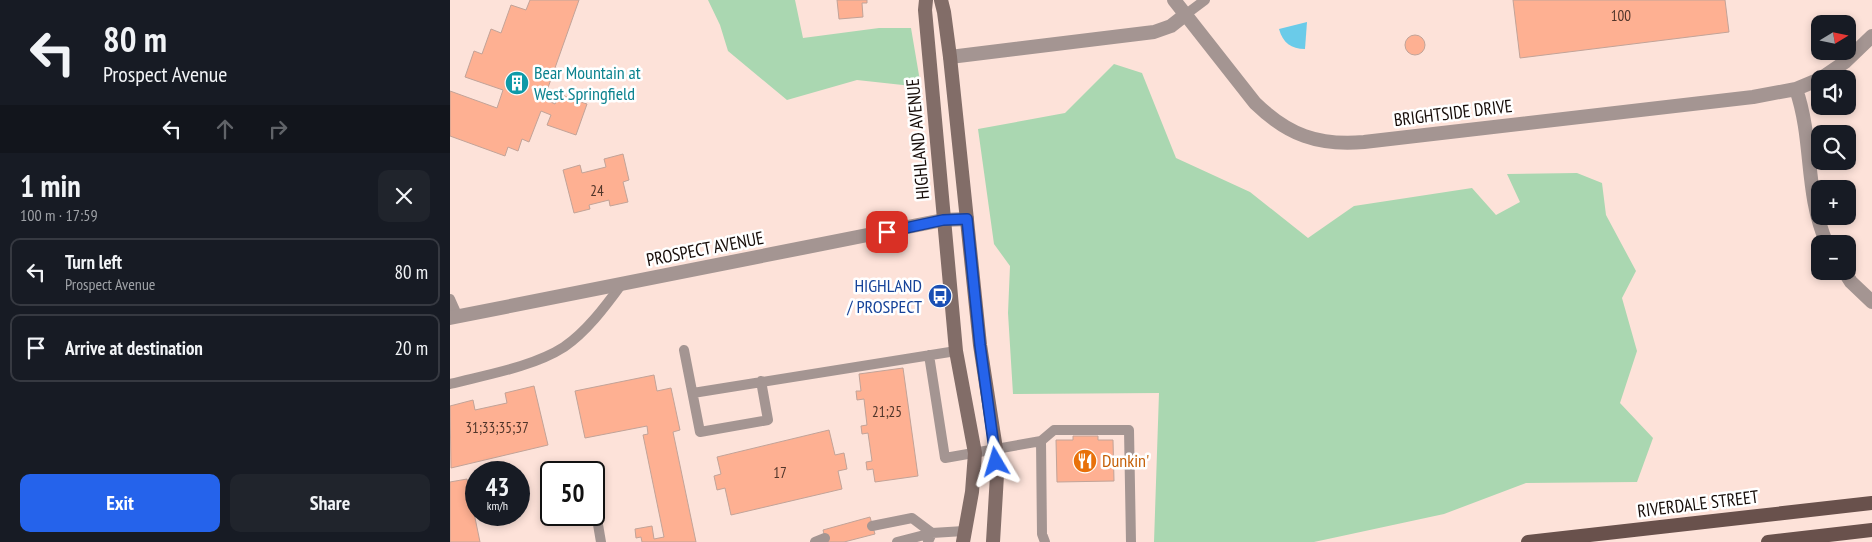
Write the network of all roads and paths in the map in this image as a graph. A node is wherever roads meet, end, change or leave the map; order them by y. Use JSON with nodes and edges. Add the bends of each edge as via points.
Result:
{"nodes":[{"id":1,"x":926,"y":0,"type":"edge"},
{"id":2,"x":941,"y":0,"type":"edge"},
{"id":3,"x":1174,"y":0,"type":"edge"},
{"id":4,"x":1205,"y":0,"type":"edge"},
{"id":5,"x":1185,"y":15,"type":"junction"},
{"id":6,"x":1872,"y":36,"type":"edge"},
{"id":7,"x":950,"y":57,"type":"junction"},
{"id":8,"x":1833,"y":70,"type":"edge"},
{"id":9,"x":1811,"y":83,"type":"edge"},
{"id":10,"x":1796,"y":89,"type":"junction"},
{"id":11,"x":967,"y":219,"type":"junction"},
{"id":12,"x":943,"y":220,"type":"junction"},
{"id":13,"x":1824,"y":235,"type":"edge"},
{"id":14,"x":1851,"y":280,"type":"edge"},
{"id":15,"x":621,"y":285,"type":"junction"},
{"id":16,"x":450,"y":299,"type":"edge"},
{"id":17,"x":1872,"y":302,"type":"edge"},
{"id":18,"x":454,"y":318,"type":"edge"},
{"id":19,"x":684,"y":350,"type":"dead end"},
{"id":20,"x":956,"y":350,"type":"junction"},
{"id":21,"x":929,"y":355,"type":"junction"},
{"id":22,"x":761,"y":381,"type":"junction"},
{"id":23,"x":450,"y":384,"type":"edge"},
{"id":24,"x":693,"y":393,"type":"junction"},
{"id":25,"x":1041,"y":441,"type":"junction"},
{"id":26,"x":996,"y":449,"type":"junction"},
{"id":27,"x":975,"y":453,"type":"junction"},
{"id":28,"x":1872,"y":504,"type":"edge"},
{"id":29,"x":598,"y":526,"type":"edge"},
{"id":30,"x":872,"y":526,"type":"dead end"},
{"id":31,"x":1872,"y":531,"type":"edge"},
{"id":32,"x":964,"y":537,"type":"edge"},
{"id":33,"x":930,"y":538,"type":"edge"},
{"id":34,"x":601,"y":542,"type":"edge"},
{"id":35,"x":897,"y":542,"type":"edge"},
{"id":36,"x":993,"y":542,"type":"edge"},
{"id":37,"x":1044,"y":542,"type":"edge"},
{"id":38,"x":1131,"y":542,"type":"edge"},
{"id":39,"x":1528,"y":542,"type":"edge"},
{"id":40,"x":1768,"y":542,"type":"edge"}],
"edges":[{"from":1,"to":12,"type":"main road","name":"HIGHLAND AVENUE"},
{"from":2,"to":7,"type":"main road"},
{"from":3,"to":5,"type":"street","name":"BRIGHTSIDE DRIVE"},
{"from":4,"to":5,"type":"lane"},
{"from":5,"to":7,"type":"street","via":[[1171,26],[1154,32]]},
{"from":5,"to":10,"type":"street","name":"BRIGHTSIDE DRIVE","via":[[1267,116],[1294,132],[1329,143],[1753,97]]},
{"from":6,"to":8,"type":"street","name":"BRIGHTSIDE DRIVE"},
{"from":7,"to":11,"type":"main road"},
{"from":9,"to":10,"type":"street","name":"BRIGHTSIDE DRIVE"},
{"from":10,"to":13,"type":"street","via":[[1806,127],[1814,206]]},
{"from":11,"to":12,"type":"street","name":"PROSPECT AVENUE"},
{"from":11,"to":26,"type":"main road","via":[[980,345]]},
{"from":12,"to":15,"type":"street","name":"PROSPECT AVENUE"},
{"from":12,"to":20,"type":"main road","name":"HIGHLAND AVENUE"},
{"from":14,"to":17,"type":"street"},
{"from":15,"to":18,"type":"street","name":"PROSPECT AVENUE"},
{"from":15,"to":23,"type":"lane","via":[[596,317],[564,347],[526,364]]},
{"from":16,"to":18,"type":"lane"},
{"from":19,"to":24,"type":"lane"},
{"from":20,"to":21,"type":"lane"},
{"from":20,"to":27,"type":"main road","name":"HIGHLAND AVENUE"},
{"from":21,"to":22,"type":"lane"},
{"from":21,"to":27,"type":"lane","via":[[945,458]]},
{"from":22,"to":24,"type":"lane"},
{"from":22,"to":24,"type":"lane","via":[[768,420],[700,432]]},
{"from":25,"to":26,"type":"lane"},
{"from":25,"to":37,"type":"lane"},
{"from":25,"to":38,"type":"lane","via":[[1054,430],[1129,430]]},
{"from":26,"to":27,"type":"lane"},
{"from":26,"to":36,"type":"main road"},
{"from":27,"to":32,"type":"main road","name":"HIGHLAND AVENUE"},
{"from":28,"to":39,"type":"main road","name":"RIVERDALE STREET"},
{"from":29,"to":34,"type":"lane"},
{"from":30,"to":33,"type":"lane","via":[[912,518]]},
{"from":31,"to":40,"type":"main road"},
{"from":32,"to":33,"type":"lane"},
{"from":33,"to":35,"type":"lane"}]}
